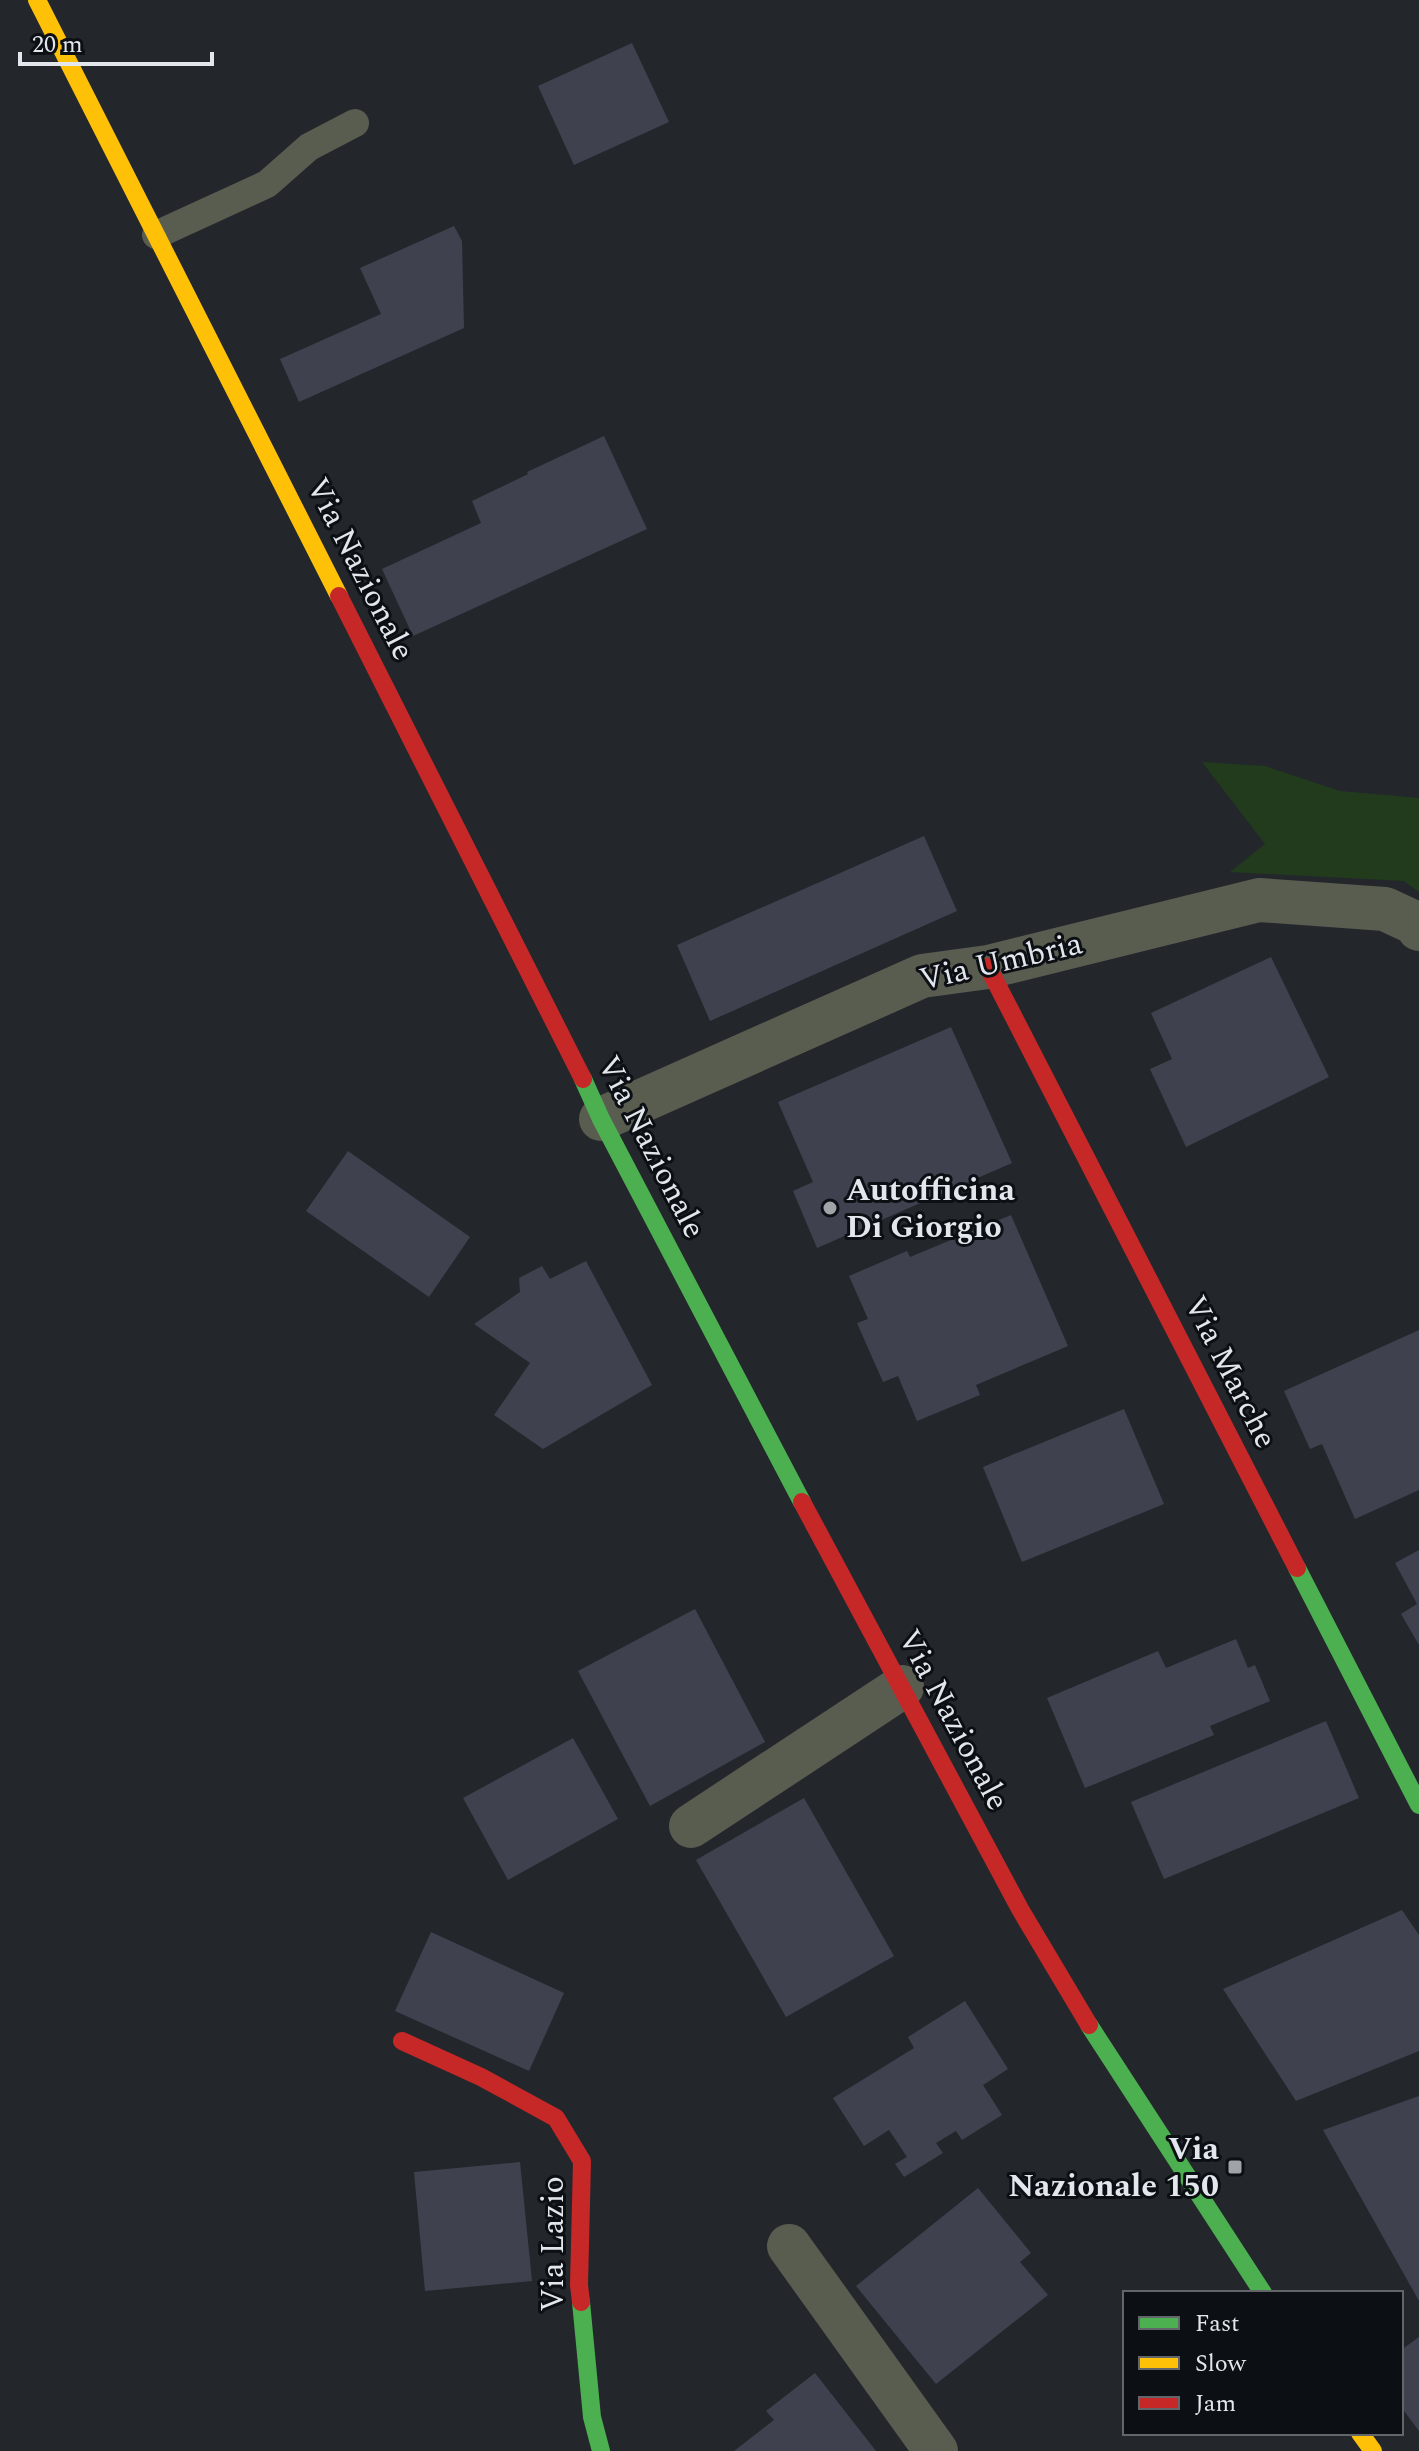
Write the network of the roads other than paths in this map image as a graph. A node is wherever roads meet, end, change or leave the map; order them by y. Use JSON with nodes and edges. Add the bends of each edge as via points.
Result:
{"nodes":[{"id":1,"x":37,"y":0,"type":"edge"},
{"id":2,"x":355,"y":123,"type":"dead end"},
{"id":3,"x":156,"y":235,"type":"junction"},
{"id":4,"x":1419,"y":929,"type":"edge"},
{"id":5,"x":988,"y":967,"type":"junction"},
{"id":6,"x":601,"y":1119,"type":"junction"},
{"id":7,"x":902,"y":1687,"type":"junction"},
{"id":8,"x":1419,"y":1805,"type":"edge"},
{"id":9,"x":691,"y":1826,"type":"dead end"},
{"id":10,"x":402,"y":2041,"type":"dead end"},
{"id":11,"x":789,"y":2246,"type":"dead end"},
{"id":12,"x":1262,"y":2291,"type":"edge"},
{"id":13,"x":601,"y":2451,"type":"edge"},
{"id":14,"x":936,"y":2451,"type":"edge"}],
"edges":[{"from":1,"to":3,"type":"main road","name":"Via Nazionale"},
{"from":2,"to":3,"type":"lane","via":[[309,147],[267,184]]},
{"from":3,"to":6,"type":"main road","name":"Via Nazionale"},
{"from":4,"to":5,"type":"street","name":"Via Umbria","via":[[1385,909],[1259,900]]},
{"from":5,"to":6,"type":"street","name":"Via Umbria","via":[[922,976]]},
{"from":5,"to":8,"type":"main road","name":"Via Marche"},
{"from":6,"to":7,"type":"main road","name":"Via Nazionale"},
{"from":7,"to":9,"type":"street"},
{"from":7,"to":12,"type":"main road","name":"Via Nazionale","via":[[1020,1909],[1092,2030]]},
{"from":10,"to":13,"type":"main road","name":"Via Lazio","via":[[556,2118],[582,2161],[579,2285],[592,2417]]},
{"from":11,"to":14,"type":"street"}]}
